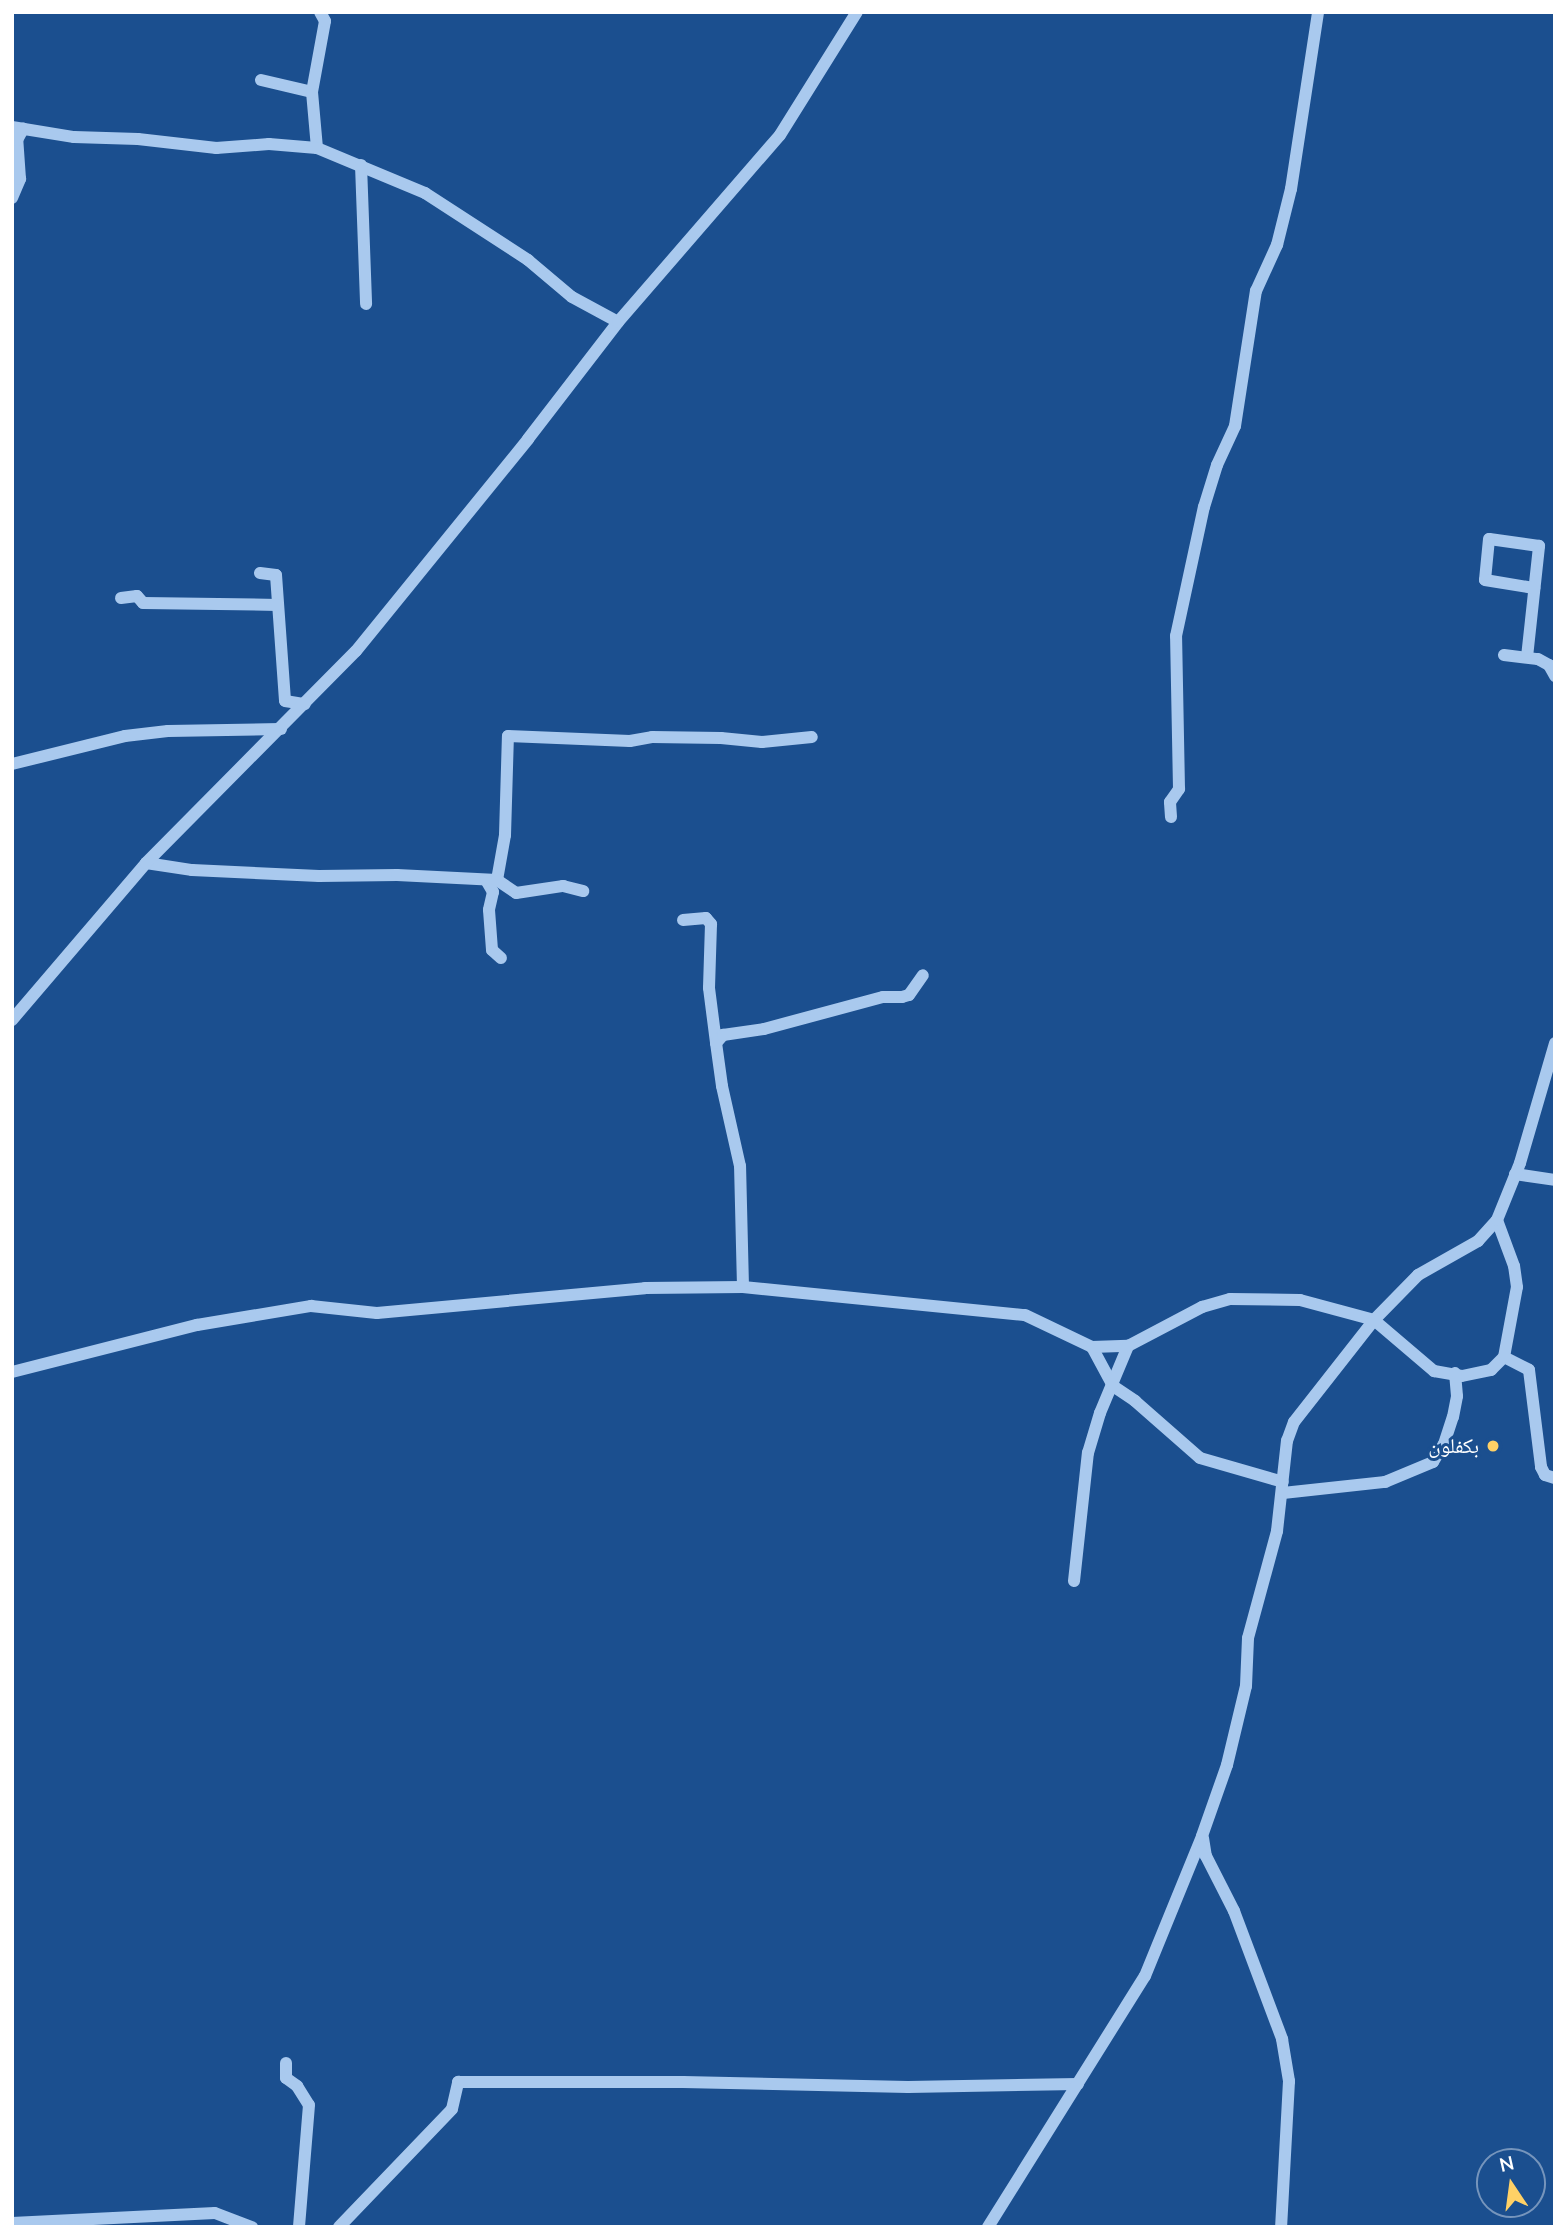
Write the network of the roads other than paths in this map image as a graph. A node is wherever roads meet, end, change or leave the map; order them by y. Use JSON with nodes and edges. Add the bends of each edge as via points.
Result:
{"nodes":[{"id":1,"x":320,"y":12,"type":"edge"},
{"id":2,"x":857,"y":12,"type":"edge"},
{"id":3,"x":1318,"y":12,"type":"edge"},
{"id":4,"x":261,"y":80,"type":"dead end"},
{"id":5,"x":312,"y":92,"type":"junction"},
{"id":6,"x":18,"y":128,"type":"edge"},
{"id":7,"x":317,"y":148,"type":"junction"},
{"id":8,"x":361,"y":165,"type":"junction"},
{"id":9,"x":12,"y":198,"type":"edge"},
{"id":10,"x":366,"y":304,"type":"dead end"},
{"id":11,"x":618,"y":322,"type":"junction"},
{"id":12,"x":260,"y":573,"type":"dead end"},
{"id":13,"x":1534,"y":588,"type":"junction"},
{"id":14,"x":121,"y":598,"type":"dead end"},
{"id":15,"x":278,"y":605,"type":"junction"},
{"id":16,"x":1504,"y":655,"type":"dead end"},
{"id":17,"x":1527,"y":657,"type":"junction"},
{"id":18,"x":1555,"y":676,"type":"edge"},
{"id":19,"x":305,"y":704,"type":"junction"},
{"id":20,"x":281,"y":729,"type":"junction"},
{"id":21,"x":812,"y":737,"type":"dead end"},
{"id":22,"x":12,"y":764,"type":"edge"},
{"id":23,"x":1171,"y":817,"type":"dead end"},
{"id":24,"x":145,"y":863,"type":"junction"},
{"id":25,"x":491,"y":880,"type":"junction"},
{"id":26,"x":583,"y":891,"type":"dead end"},
{"id":27,"x":683,"y":920,"type":"dead end"},
{"id":28,"x":501,"y":958,"type":"dead end"},
{"id":29,"x":923,"y":975,"type":"dead end"},
{"id":30,"x":12,"y":1020,"type":"edge"},
{"id":31,"x":716,"y":1042,"type":"junction"},
{"id":32,"x":1555,"y":1043,"type":"edge"},
{"id":33,"x":1515,"y":1174,"type":"junction"},
{"id":34,"x":1555,"y":1180,"type":"edge"},
{"id":35,"x":1497,"y":1220,"type":"junction"},
{"id":36,"x":743,"y":1287,"type":"junction"},
{"id":37,"x":1374,"y":1320,"type":"junction"},
{"id":38,"x":1128,"y":1346,"type":"junction"},
{"id":39,"x":1092,"y":1347,"type":"junction"},
{"id":40,"x":1504,"y":1357,"type":"junction"},
{"id":41,"x":12,"y":1371,"type":"edge"},
{"id":42,"x":1455,"y":1373,"type":"junction"},
{"id":43,"x":1113,"y":1386,"type":"junction"},
{"id":44,"x":1555,"y":1478,"type":"edge"},
{"id":45,"x":1283,"y":1487,"type":"junction"},
{"id":46,"x":1073,"y":1581,"type":"dead end"},
{"id":47,"x":1202,"y":1836,"type":"junction"},
{"id":48,"x":286,"y":2063,"type":"dead end"},
{"id":49,"x":1078,"y":2084,"type":"junction"},
{"id":50,"x":12,"y":2222,"type":"edge"},
{"id":51,"x":251,"y":2227,"type":"edge"},
{"id":52,"x":299,"y":2227,"type":"edge"},
{"id":53,"x":339,"y":2227,"type":"edge"},
{"id":54,"x":988,"y":2227,"type":"edge"},
{"id":55,"x":1281,"y":2227,"type":"edge"}],
"edges":[{"from":1,"to":5,"type":"street","via":[[325,20]]},
{"from":2,"to":11,"type":"street","via":[[780,135]]},
{"from":3,"to":23,"type":"street","via":[[1291,189],[1277,245],[1256,291],[1235,426],[1204,506],[1176,636],[1179,789],[1170,802]]},
{"from":4,"to":5,"type":"street"},
{"from":5,"to":7,"type":"street"},
{"from":6,"to":7,"type":"street","via":[[216,148],[269,144]]},
{"from":6,"to":9,"type":"street","via":[[20,179]]},
{"from":7,"to":8,"type":"street"},
{"from":8,"to":10,"type":"street"},
{"from":8,"to":11,"type":"street","via":[[425,193],[528,260],[572,297]]},
{"from":11,"to":19,"type":"street","via":[[356,651]]},
{"from":12,"to":15,"type":"street","via":[[276,575]]},
{"from":13,"to":13,"type":"street","via":[[1539,546],[1489,539],[1485,580]]},
{"from":13,"to":17,"type":"street"},
{"from":14,"to":15,"type":"street","via":[[137,596],[143,603]]},
{"from":15,"to":19,"type":"street","via":[[285,701]]},
{"from":16,"to":17,"type":"street"},
{"from":17,"to":18,"type":"street","via":[[1549,665]]},
{"from":19,"to":20,"type":"street"},
{"from":20,"to":22,"type":"street","via":[[125,736]]},
{"from":20,"to":24,"type":"street"},
{"from":21,"to":25,"type":"street","via":[[762,742],[508,736],[505,835]]},
{"from":24,"to":25,"type":"street","via":[[192,870]]},
{"from":24,"to":30,"type":"street"},
{"from":25,"to":26,"type":"street","via":[[516,893],[563,886]]},
{"from":25,"to":28,"type":"street","via":[[492,950]]},
{"from":27,"to":31,"type":"street","via":[[706,918],[711,924],[709,988]]},
{"from":29,"to":31,"type":"street","via":[[909,995],[883,997],[764,1029],[723,1035]]},
{"from":31,"to":36,"type":"street","via":[[740,1166]]},
{"from":32,"to":33,"type":"street"},
{"from":33,"to":34,"type":"street"},
{"from":33,"to":35,"type":"street"},
{"from":35,"to":37,"type":"street","via":[[1478,1241],[1418,1275]]},
{"from":35,"to":40,"type":"street","via":[[1517,1287]]},
{"from":36,"to":39,"type":"street","via":[[1025,1315]]},
{"from":36,"to":41,"type":"street","via":[[645,1288],[377,1313],[312,1306],[197,1325]]},
{"from":37,"to":38,"type":"street","via":[[1300,1300],[1230,1299],[1202,1307]]},
{"from":37,"to":42,"type":"street","via":[[1434,1371]]},
{"from":37,"to":45,"type":"street","via":[[1294,1422],[1287,1441]]},
{"from":38,"to":39,"type":"street"},
{"from":38,"to":43,"type":"street"},
{"from":39,"to":43,"type":"street"},
{"from":40,"to":42,"type":"street","via":[[1492,1370],[1462,1376]]},
{"from":40,"to":44,"type":"street","via":[[1529,1370],[1541,1467],[1545,1475]]},
{"from":42,"to":45,"type":"street","via":[[1453,1417],[1433,1462],[1385,1482]]},
{"from":43,"to":45,"type":"street","via":[[1200,1458]]},
{"from":43,"to":46,"type":"street","via":[[1088,1453]]},
{"from":45,"to":47,"type":"street","via":[[1277,1531],[1248,1638],[1246,1686],[1227,1765]]},
{"from":47,"to":49,"type":"street","via":[[1145,1976]]},
{"from":47,"to":55,"type":"street","via":[[1206,1856],[1234,1911],[1282,2039],[1289,2081]]},
{"from":48,"to":52,"type":"street","via":[[286,2078],[309,2105]]},
{"from":49,"to":53,"type":"street","via":[[908,2087],[458,2082],[452,2109]]},
{"from":49,"to":54,"type":"street"},
{"from":50,"to":51,"type":"street","via":[[215,2213]]}]}
